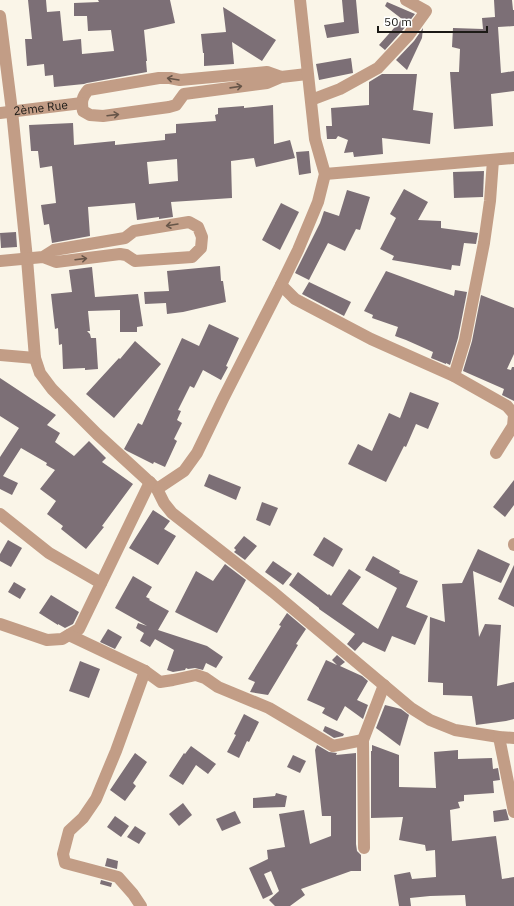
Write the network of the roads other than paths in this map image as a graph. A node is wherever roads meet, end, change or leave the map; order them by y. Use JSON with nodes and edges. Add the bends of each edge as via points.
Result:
{"nodes":[{"id":1,"x":300,"y":0,"type":"edge"},
{"id":2,"x":406,"y":0,"type":"edge"},
{"id":3,"x":0,"y":16,"type":"edge"},
{"id":4,"x":307,"y":74,"type":"junction"},
{"id":5,"x":281,"y":77,"type":"junction"},
{"id":6,"x":191,"y":79,"type":"junction"},
{"id":7,"x":192,"y":94,"type":"junction"},
{"id":8,"x":311,"y":100,"type":"junction"},
{"id":9,"x":82,"y":103,"type":"junction"},
{"id":10,"x":12,"y":111,"type":"junction"},
{"id":11,"x":0,"y":112,"type":"edge"},
{"id":12,"x":514,"y":158,"type":"edge"},
{"id":13,"x":492,"y":160,"type":"junction"},
{"id":14,"x":325,"y":174,"type":"junction"},
{"id":15,"x":119,"y":239,"type":"junction"},
{"id":16,"x":120,"y":254,"type":"junction"},
{"id":17,"x":43,"y":257,"type":"junction"},
{"id":18,"x":27,"y":258,"type":"junction"},
{"id":19,"x":0,"y":261,"type":"edge"},
{"id":20,"x":281,"y":285,"type":"junction"},
{"id":21,"x":0,"y":355,"type":"edge"},
{"id":22,"x":35,"y":358,"type":"junction"},
{"id":23,"x":454,"y":376,"type":"junction"},
{"id":24,"x":514,"y":414,"type":"edge"},
{"id":25,"x":496,"y":453,"type":"dead end"},
{"id":26,"x":154,"y":486,"type":"junction"},
{"id":27,"x":0,"y":514,"type":"edge"},
{"id":28,"x":101,"y":583,"type":"junction"},
{"id":29,"x":0,"y":624,"type":"edge"},
{"id":30,"x":69,"y":635,"type":"junction"},
{"id":31,"x":146,"y":671,"type":"junction"},
{"id":32,"x":384,"y":685,"type":"junction"},
{"id":33,"x":499,"y":737,"type":"junction"},
{"id":34,"x":514,"y":738,"type":"edge"},
{"id":35,"x":363,"y":740,"type":"junction"},
{"id":36,"x":514,"y":812,"type":"edge"},
{"id":37,"x":364,"y":848,"type":"dead end"},
{"id":38,"x":141,"y":906,"type":"edge"}],
"edges":[{"from":1,"to":4,"type":"street"},
{"from":2,"to":8,"type":"street","via":[[426,11],[408,36],[378,68]]},
{"from":3,"to":10,"type":"street"},
{"from":4,"to":5,"type":"street"},
{"from":4,"to":8,"type":"street"},
{"from":5,"to":6,"type":"street","via":[[267,72]]},
{"from":7,"to":5,"type":"street","one_way":true,"via":[[267,83]]},
{"from":6,"to":7,"type":"street"},
{"from":6,"to":9,"type":"street","one_way":true,"via":[[159,78],[88,90]]},
{"from":9,"to":7,"type":"street","one_way":true,"via":[[83,111],[90,115],[103,116],[169,108],[176,105],[184,94]]},
{"from":8,"to":14,"type":"street","via":[[315,139]]},
{"from":9,"to":10,"type":"street","name":"2ème Rue"},
{"from":10,"to":11,"type":"street","name":"2ème Rue"},
{"from":10,"to":18,"type":"street"},
{"from":12,"to":13,"type":"street"},
{"from":13,"to":14,"type":"street"},
{"from":13,"to":23,"type":"street","via":[[484,243],[465,340]]},
{"from":14,"to":20,"type":"street","via":[[318,202]]},
{"from":15,"to":16,"type":"street"},
{"from":16,"to":15,"type":"street","one_way":true,"via":[[135,261],[192,257],[201,248],[202,238],[198,227],[189,222],[134,231]]},
{"from":15,"to":17,"type":"street","via":[[54,250]]},
{"from":17,"to":16,"type":"street","one_way":true,"via":[[56,262]]},
{"from":17,"to":18,"type":"street"},
{"from":18,"to":19,"type":"street"},
{"from":18,"to":22,"type":"street"},
{"from":20,"to":23,"type":"street","via":[[295,299],[371,339]]},
{"from":20,"to":26,"type":"street","via":[[198,453],[184,471]]},
{"from":21,"to":22,"type":"street"},
{"from":22,"to":26,"type":"street","via":[[40,373],[52,389]]},
{"from":23,"to":24,"type":"street","via":[[507,406]]},
{"from":24,"to":25,"type":"street","via":[[513,426]]},
{"from":26,"to":28,"type":"street"},
{"from":26,"to":32,"type":"street","via":[[172,513],[273,592]]},
{"from":27,"to":28,"type":"street","via":[[48,553]]},
{"from":28,"to":30,"type":"street","via":[[79,629]]},
{"from":29,"to":30,"type":"street","via":[[47,640],[62,639]]},
{"from":30,"to":31,"type":"street"},
{"from":31,"to":35,"type":"street","via":[[160,682],[196,675],[206,678],[218,687],[269,708],[334,746]]},
{"from":31,"to":38,"type":"street","via":[[96,798],[83,818],[69,831],[63,854],[65,863],[118,877]]},
{"from":32,"to":33,"type":"street","via":[[430,720],[456,730]]},
{"from":32,"to":35,"type":"street"},
{"from":33,"to":34,"type":"street"},
{"from":33,"to":36,"type":"street"},
{"from":35,"to":37,"type":"street"}]}
